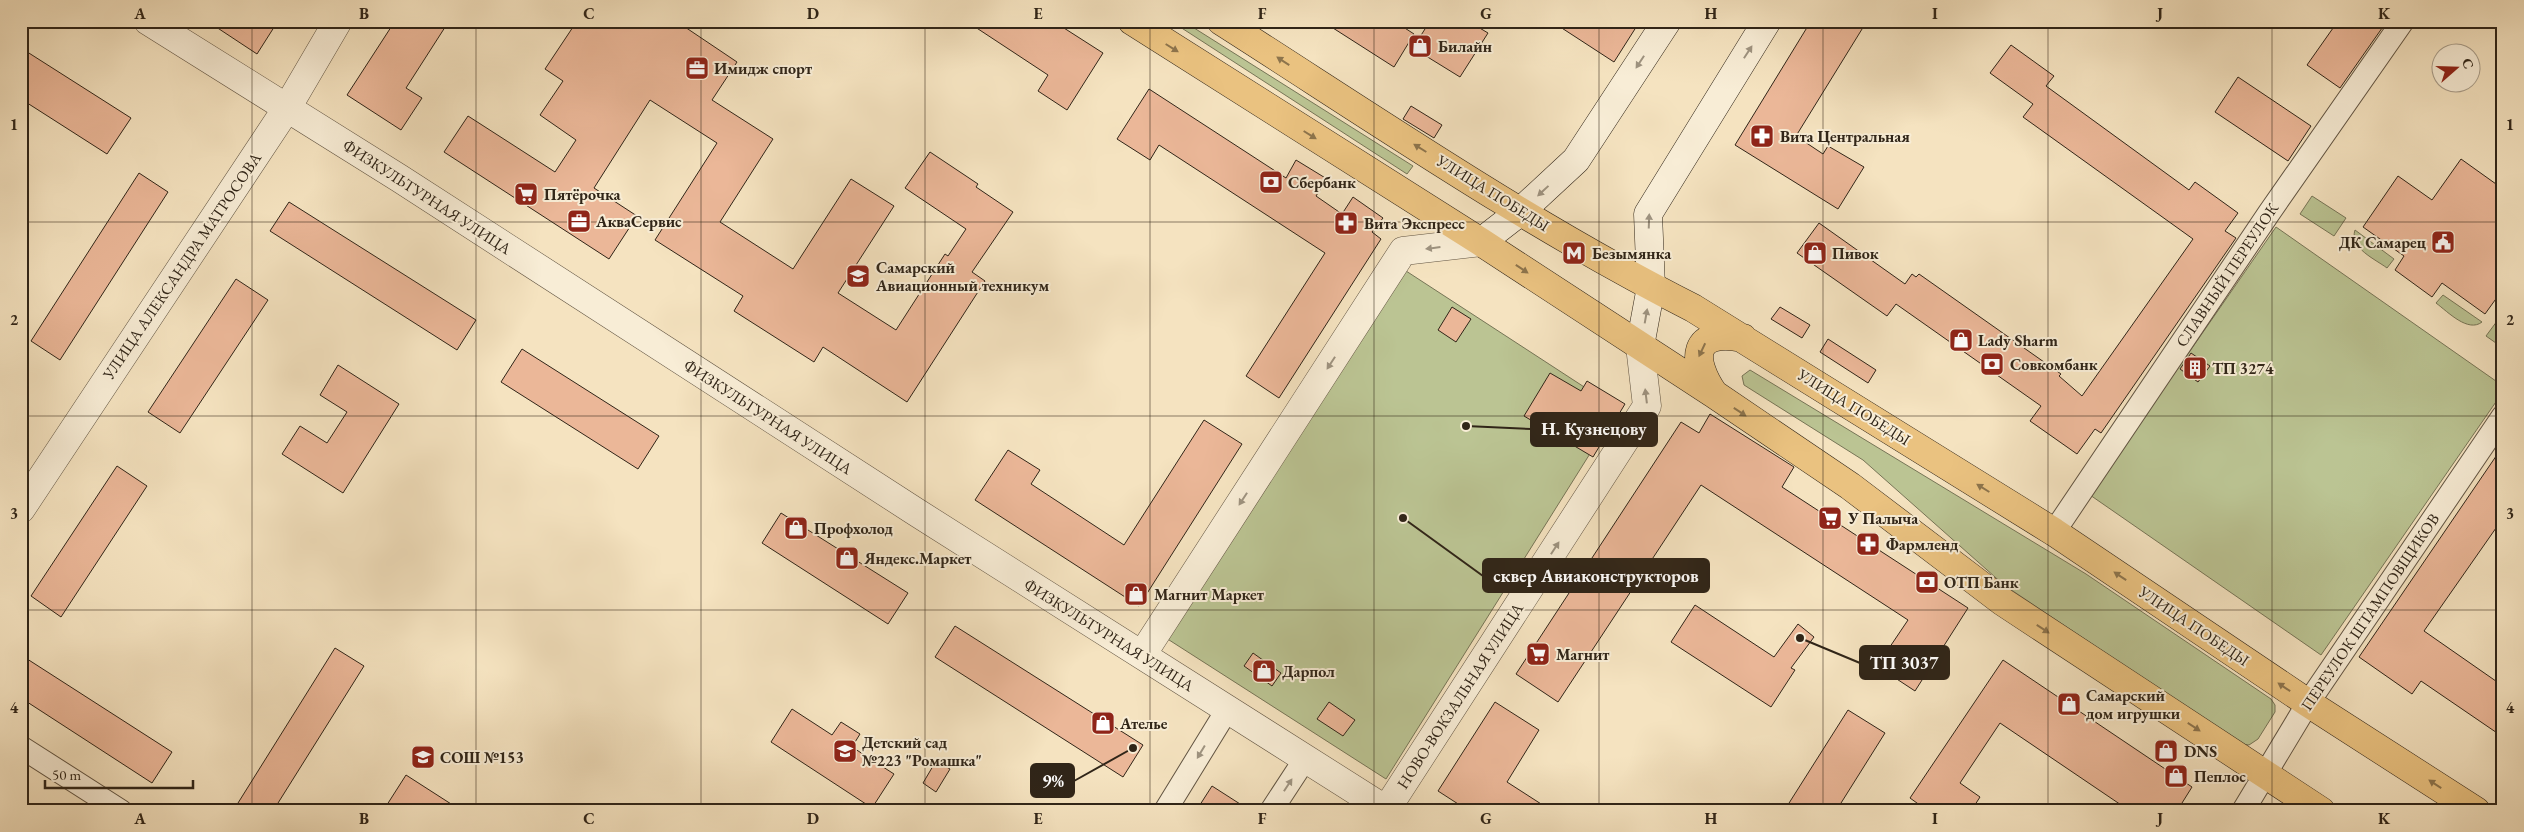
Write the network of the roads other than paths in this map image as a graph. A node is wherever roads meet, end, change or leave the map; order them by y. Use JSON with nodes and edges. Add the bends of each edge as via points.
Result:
{"nodes":[{"id":1,"x":148,"y":21,"type":"edge"},
{"id":2,"x":338,"y":21,"type":"edge"},
{"id":3,"x":1221,"y":21,"type":"edge"},
{"id":4,"x":1667,"y":21,"type":"edge"},
{"id":5,"x":1768,"y":21,"type":"edge"},
{"id":6,"x":2403,"y":21,"type":"edge"},
{"id":7,"x":1142,"y":25,"type":"edge"},
{"id":8,"x":287,"y":108,"type":"junction"},
{"id":9,"x":1520,"y":212,"type":"junction"},
{"id":10,"x":1481,"y":242,"type":"junction"},
{"id":11,"x":1651,"y":287,"type":"junction"},
{"id":12,"x":1743,"y":338,"type":"junction"},
{"id":13,"x":1640,"y":346,"type":"junction"},
{"id":14,"x":1714,"y":394,"type":"junction"},
{"id":15,"x":2503,"y":416,"type":"edge"},
{"id":16,"x":21,"y":509,"type":"edge"},
{"id":17,"x":2054,"y":532,"type":"junction"},
{"id":18,"x":1142,"y":655,"type":"junction"},
{"id":19,"x":2308,"y":703,"type":"junction"},
{"id":20,"x":1227,"y":710,"type":"junction"},
{"id":21,"x":21,"y":747,"type":"edge"},
{"id":22,"x":1305,"y":759,"type":"junction"},
{"id":23,"x":2266,"y":775,"type":"junction"},
{"id":24,"x":1387,"y":810,"type":"edge"},
{"id":25,"x":121,"y":811,"type":"edge"},
{"id":26,"x":1165,"y":811,"type":"edge"},
{"id":27,"x":1271,"y":811,"type":"edge"},
{"id":28,"x":2243,"y":811,"type":"edge"},
{"id":29,"x":2321,"y":811,"type":"edge"},
{"id":30,"x":2476,"y":811,"type":"edge"}],
"edges":[{"from":1,"to":8,"type":"street","name":"ФИЗКУЛЬТУРНАЯ УЛИЦА"},
{"from":2,"to":8,"type":"street","name":"УЛИЦА АЛЕКСАНДРА МАТРОСОВА"},
{"from":9,"to":3,"type":"main road","name":"УЛИЦА ПОБЕДЫ","one_way":true},
{"from":4,"to":9,"type":"street","one_way":true,"via":[[1576,160]]},
{"from":11,"to":5,"type":"street","name":"НОВО-ВОКЗАЛЬНАЯ УЛИЦА","one_way":true,"via":[[1648,214]]},
{"from":6,"to":17,"type":"street","name":"СЛАВНЫЙ ПЕРЕУЛОК"},
{"from":7,"to":10,"type":"main road","one_way":true},
{"from":8,"to":16,"type":"street","name":"УЛИЦА АЛЕКСАНДРА МАТРОСОВА"},
{"from":8,"to":18,"type":"street","name":"ФИЗКУЛЬТУРНАЯ УЛИЦА"},
{"from":9,"to":10,"type":"street"},
{"from":9,"to":11,"type":"main road","name":"УЛИЦА ПОБЕДЫ"},
{"from":10,"to":13,"type":"main road","one_way":true},
{"from":10,"to":18,"type":"street","one_way":true,"via":[[1402,252]]},
{"from":11,"to":12,"type":"main road","name":"УЛИЦА ПОБЕДЫ"},
{"from":13,"to":11,"type":"street","name":"НОВО-ВОКЗАЛЬНАЯ УЛИЦА","one_way":true},
{"from":12,"to":14,"type":"main road","one_way":true,"via":[[1713,337],[1702,346],[1698,360],[1702,376]]},
{"from":17,"to":12,"type":"main road","name":"УЛИЦА ПОБЕДЫ","one_way":true},
{"from":13,"to":14,"type":"main road"},
{"from":24,"to":13,"type":"street","name":"НОВО-ВОКЗАЛЬНАЯ УЛИЦА","one_way":true,"via":[[1648,406]]},
{"from":14,"to":23,"type":"main road","one_way":true,"via":[[1850,486],[2002,602]]},
{"from":15,"to":19,"type":"street","name":"ПЕРЕУЛОК ШТАМПОВЩИКОВ"},
{"from":19,"to":17,"type":"main road","name":"УЛИЦА ПОБЕДЫ","one_way":true},
{"from":18,"to":20,"type":"street","name":"ФИЗКУЛЬТУРНАЯ УЛИЦА"},
{"from":19,"to":23,"type":"street","name":"ПЕРЕУЛОК ШТАМПОВЩИКОВ"},
{"from":30,"to":19,"type":"main road","name":"УЛИЦА ПОБЕДЫ","one_way":true},
{"from":20,"to":22,"type":"street","name":"ФИЗКУЛЬТУРНАЯ УЛИЦА"},
{"from":20,"to":26,"type":"street","one_way":true},
{"from":21,"to":25,"type":"street"},
{"from":22,"to":24,"type":"street","name":"ФИЗКУЛЬТУРНАЯ УЛИЦА"},
{"from":27,"to":22,"type":"street","one_way":true},
{"from":23,"to":28,"type":"street","name":"ПЕРЕУЛОК ШТАМПОВЩИКОВ"},
{"from":23,"to":29,"type":"main road"}]}
